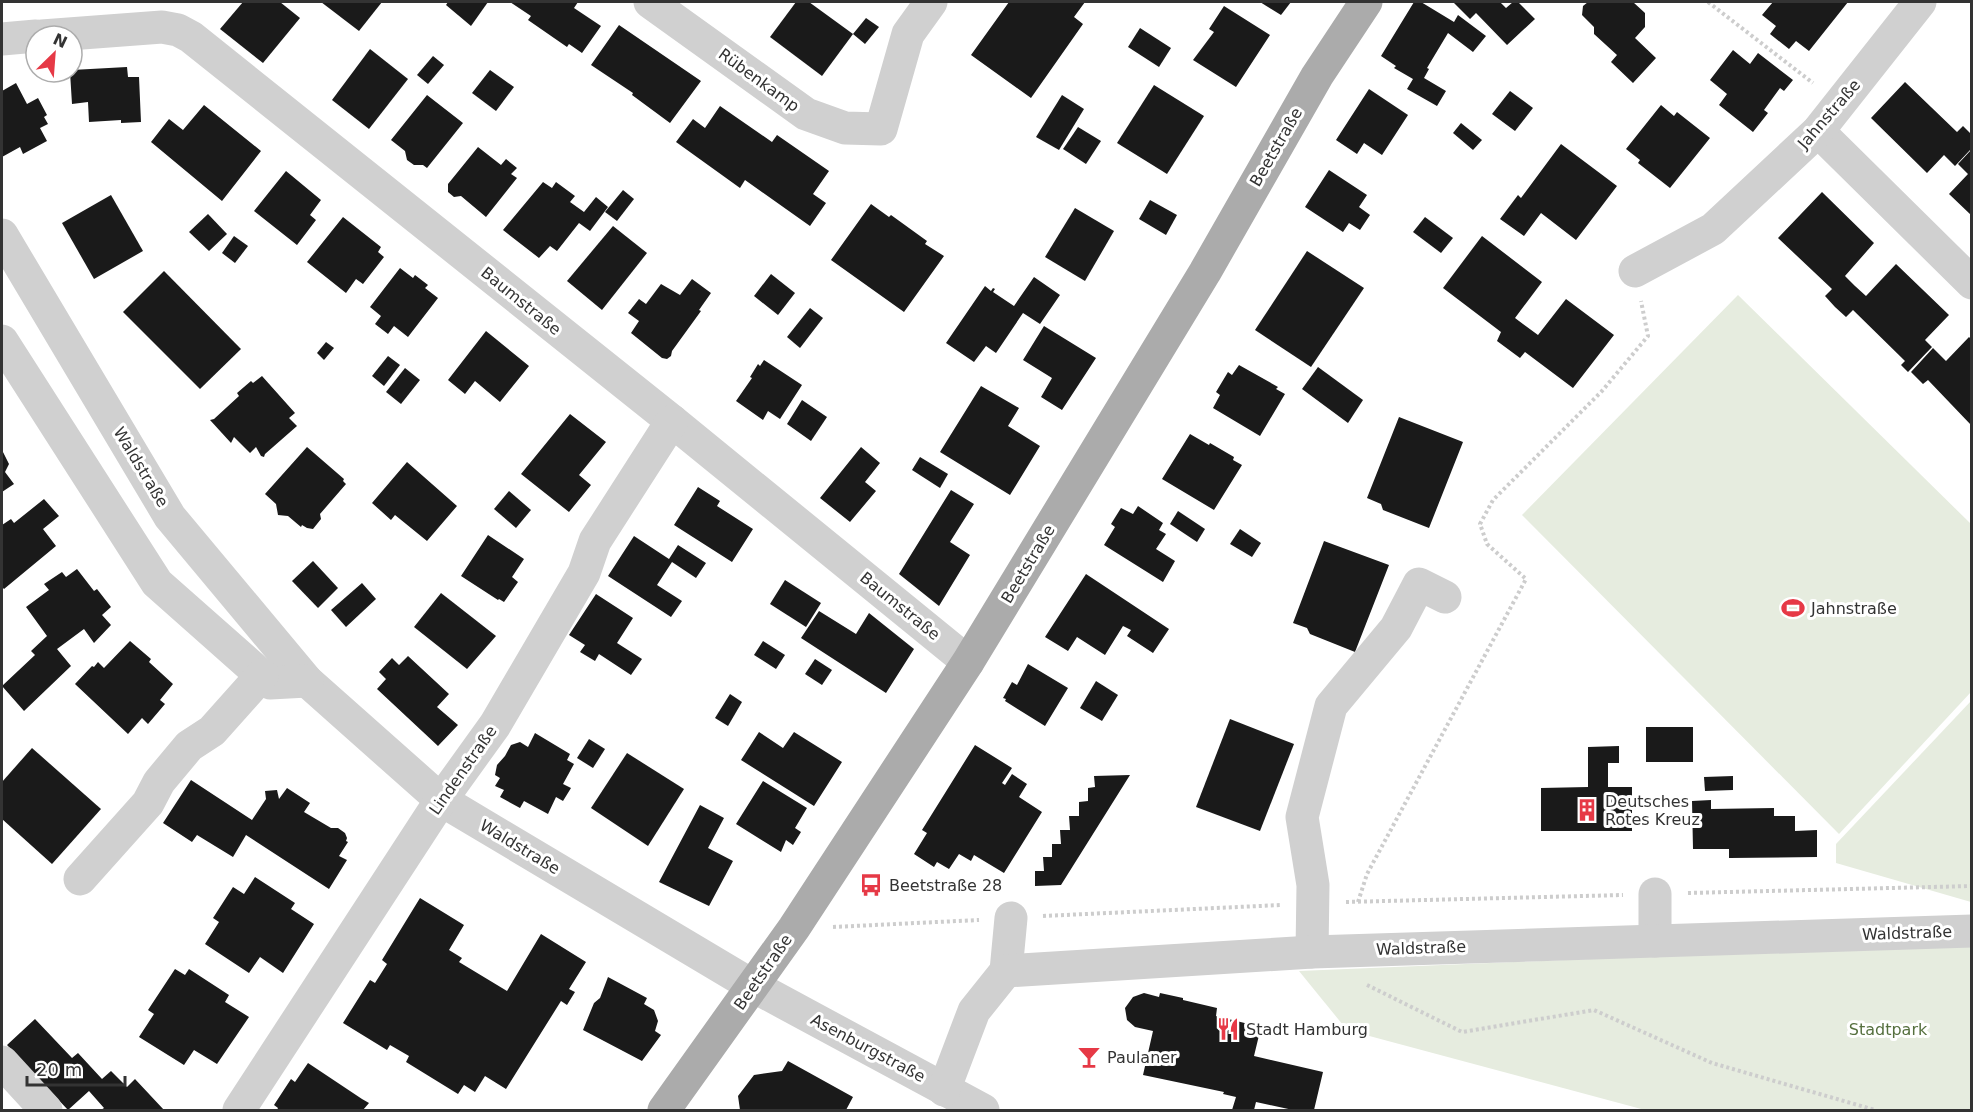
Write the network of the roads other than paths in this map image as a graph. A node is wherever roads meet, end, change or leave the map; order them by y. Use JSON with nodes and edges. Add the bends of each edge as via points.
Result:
{"nodes":[{"id":1,"x":650,"y":2,"type":"edge"},
{"id":2,"x":931,"y":2,"type":"edge"},
{"id":3,"x":1366,"y":2,"type":"edge"},
{"id":4,"x":1920,"y":2,"type":"edge"},
{"id":5,"x":84,"y":33,"type":"edge"},
{"id":6,"x":24,"y":37,"type":"edge"},
{"id":7,"x":2,"y":39,"type":"edge"},
{"id":8,"x":1818,"y":131,"type":"junction"},
{"id":9,"x":2,"y":235,"type":"edge"},
{"id":10,"x":1635,"y":271,"type":"road end"},
{"id":11,"x":1971,"y":283,"type":"edge"},
{"id":12,"x":2,"y":341,"type":"edge"},
{"id":13,"x":672,"y":422,"type":"junction"},
{"id":14,"x":1445,"y":597,"type":"dead end"},
{"id":15,"x":968,"y":662,"type":"junction"},
{"id":16,"x":262,"y":675,"type":"junction"},
{"id":17,"x":307,"y":681,"type":"junction"},
{"id":18,"x":441,"y":800,"type":"junction"},
{"id":19,"x":80,"y":879,"type":"dead end"},
{"id":20,"x":1655,"y":894,"type":"road end"},
{"id":21,"x":1011,"y":918,"type":"road end"},
{"id":22,"x":1971,"y":931,"type":"edge"},
{"id":23,"x":1655,"y":941,"type":"junction"},
{"id":24,"x":1312,"y":951,"type":"junction"},
{"id":25,"x":1006,"y":971,"type":"junction"},
{"id":26,"x":753,"y":986,"type":"junction"},
{"id":27,"x":2,"y":1062,"type":"edge"},
{"id":28,"x":944,"y":1090,"type":"junction"},
{"id":29,"x":46,"y":1110,"type":"edge"},
{"id":30,"x":239,"y":1110,"type":"edge"},
{"id":31,"x":664,"y":1110,"type":"edge"},
{"id":32,"x":983,"y":1110,"type":"edge"}],
"edges":[{"from":1,"to":2,"type":"street","name":"Rübenkamp","via":[[806,114],[845,128],[881,129],[908,34]]},
{"from":3,"to":15,"type":"main road","name":"Beetstraße","via":[[1317,76],[1205,272]]},
{"from":4,"to":8,"type":"street","name":"Jahnstraße"},
{"from":5,"to":13,"type":"street","name":"Baumstraße","via":[[162,27],[191,37]]},
{"from":6,"to":7,"type":"street"},
{"from":8,"to":10,"type":"street","name":"Jahnstraße","via":[[1713,229]]},
{"from":8,"to":11,"type":"street"},
{"from":9,"to":17,"type":"street","name":"Waldstraße","via":[[170,517]]},
{"from":12,"to":16,"type":"street","via":[[157,583]]},
{"from":13,"to":15,"type":"street","name":"Baumstraße"},
{"from":13,"to":18,"type":"street","name":"Lindenstraße","via":[[595,541],[584,573],[495,725]]},
{"from":14,"to":24,"type":"street","via":[[1419,584],[1396,628],[1331,706],[1302,817],[1314,903]]},
{"from":15,"to":26,"type":"main road","name":"Beetstraße"},
{"from":16,"to":17,"type":"street","via":[[270,683]]},
{"from":16,"to":19,"type":"street","via":[[212,730],[189,746],[159,782],[148,803]]},
{"from":17,"to":18,"type":"street","name":"Waldstraße"},
{"from":18,"to":26,"type":"street","name":"Waldstraße"},
{"from":18,"to":30,"type":"street","name":"Lindenstraße"},
{"from":20,"to":23,"type":"street"},
{"from":21,"to":25,"type":"street"},
{"from":22,"to":23,"type":"street","name":"Waldstraße"},
{"from":23,"to":24,"type":"street","name":"Waldstraße"},
{"from":24,"to":25,"type":"street","name":"Waldstraße"},
{"from":25,"to":28,"type":"street","via":[[974,1011]]},
{"from":26,"to":28,"type":"street","name":"Asenburgstraße"},
{"from":26,"to":31,"type":"main road","name":"Beetstraße"},
{"from":27,"to":29,"type":"street"},
{"from":28,"to":32,"type":"street","name":"Asenburgstraße"}]}
